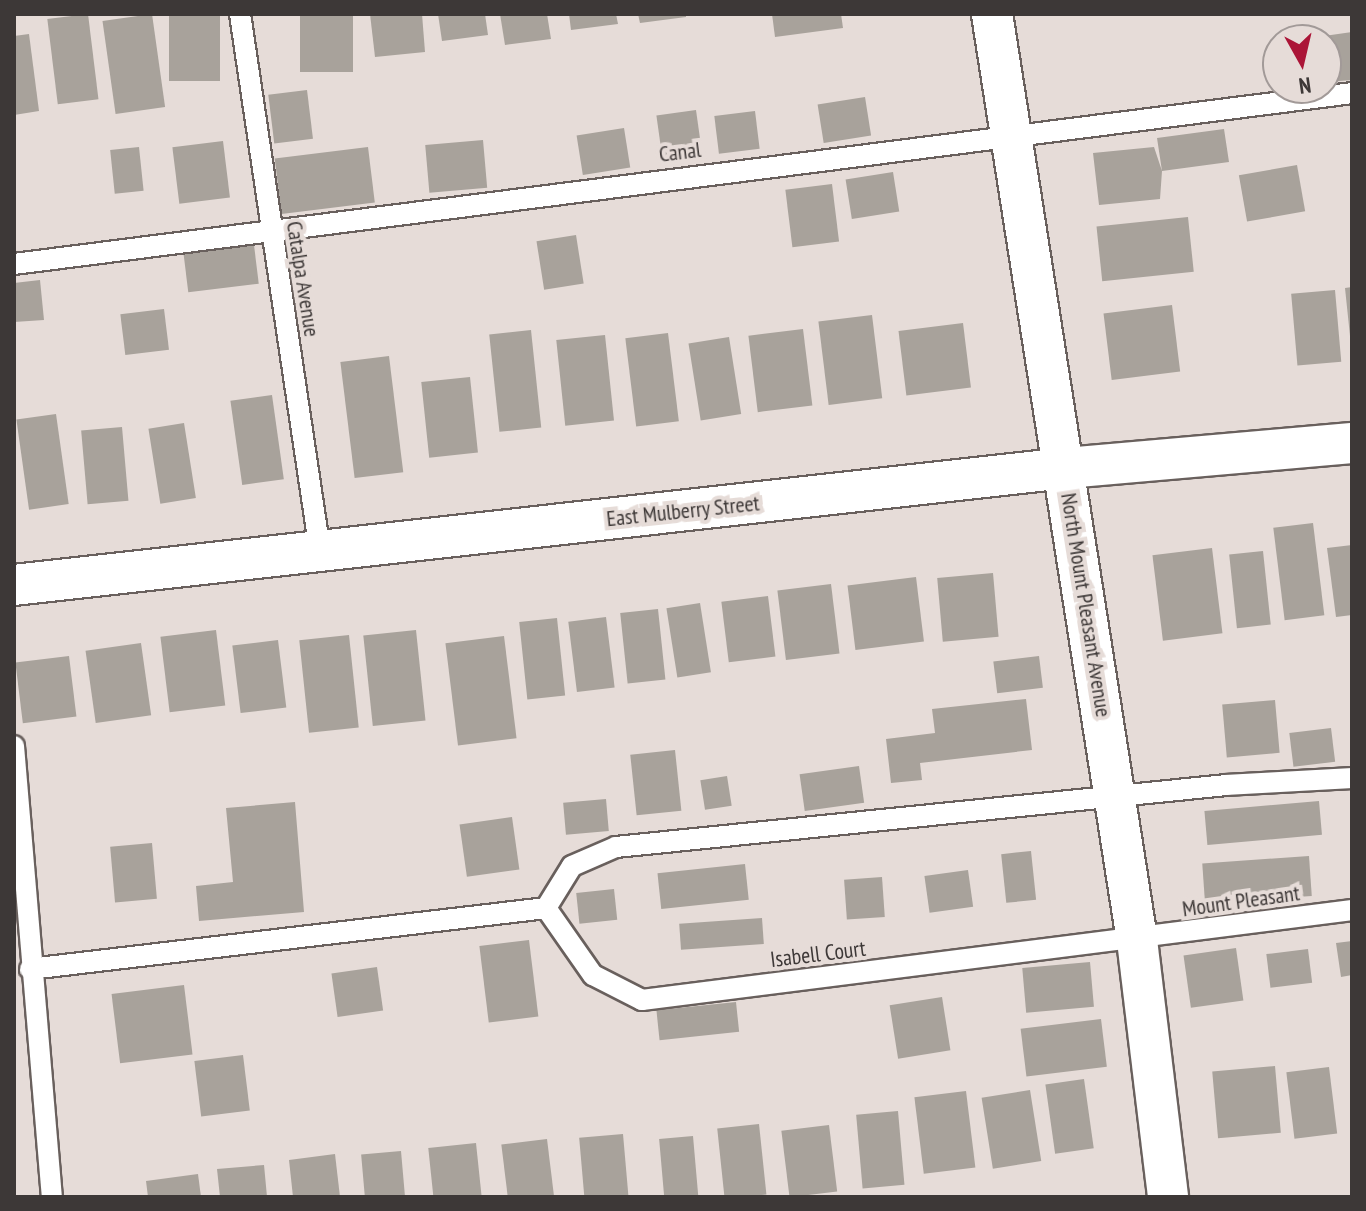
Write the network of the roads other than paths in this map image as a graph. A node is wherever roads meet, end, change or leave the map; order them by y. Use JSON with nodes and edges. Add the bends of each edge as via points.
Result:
{"nodes":[{"id":1,"x":240,"y":14,"type":"edge"},
{"id":2,"x":992,"y":14,"type":"edge"},
{"id":3,"x":1352,"y":93,"type":"edge"},
{"id":4,"x":1011,"y":134,"type":"junction"},
{"id":5,"x":270,"y":228,"type":"junction"},
{"id":6,"x":14,"y":264,"type":"edge"},
{"id":7,"x":1352,"y":443,"type":"edge"},
{"id":8,"x":1066,"y":468,"type":"junction"},
{"id":9,"x":320,"y":551,"type":"junction"},
{"id":10,"x":14,"y":585,"type":"edge"},
{"id":11,"x":14,"y":746,"type":"edge"},
{"id":12,"x":1352,"y":778,"type":"edge"},
{"id":13,"x":1116,"y":797,"type":"junction"},
{"id":14,"x":546,"y":908,"type":"junction"},
{"id":15,"x":1352,"y":910,"type":"edge"},
{"id":16,"x":1137,"y":940,"type":"junction"},
{"id":17,"x":30,"y":969,"type":"junction"},
{"id":18,"x":52,"y":1197,"type":"edge"},
{"id":19,"x":1168,"y":1197,"type":"edge"}],
"edges":[{"from":1,"to":5,"type":"lane","name":"Catalpa Avenue"},
{"from":2,"to":4,"type":"street","name":"North Mount Pleasant Avenue"},
{"from":3,"to":4,"type":"lane","name":"Canal"},
{"from":4,"to":5,"type":"lane","name":"Canal"},
{"from":4,"to":8,"type":"street","name":"North Mount Pleasant Avenue"},
{"from":5,"to":6,"type":"lane","name":"Canal"},
{"from":5,"to":9,"type":"lane","name":"Catalpa Avenue"},
{"from":7,"to":8,"type":"street","name":"East Mulberry Street"},
{"from":8,"to":9,"type":"street","name":"East Mulberry Street"},
{"from":8,"to":13,"type":"street","name":"North Mount Pleasant Avenue"},
{"from":9,"to":10,"type":"street","name":"East Mulberry Street"},
{"from":11,"to":17,"type":"lane"},
{"from":12,"to":13,"type":"lane"},
{"from":13,"to":14,"type":"lane","via":[[616,847],[572,866]]},
{"from":13,"to":16,"type":"street","name":"North Mount Pleasant Avenue"},
{"from":14,"to":16,"type":"lane","name":"Isabell Court","via":[[593,975],[642,1000]]},
{"from":14,"to":17,"type":"lane"},
{"from":15,"to":16,"type":"lane","name":"Mount Pleasant"},
{"from":16,"to":19,"type":"street","name":"North Mount Pleasant Avenue"},
{"from":17,"to":18,"type":"lane"}]}
